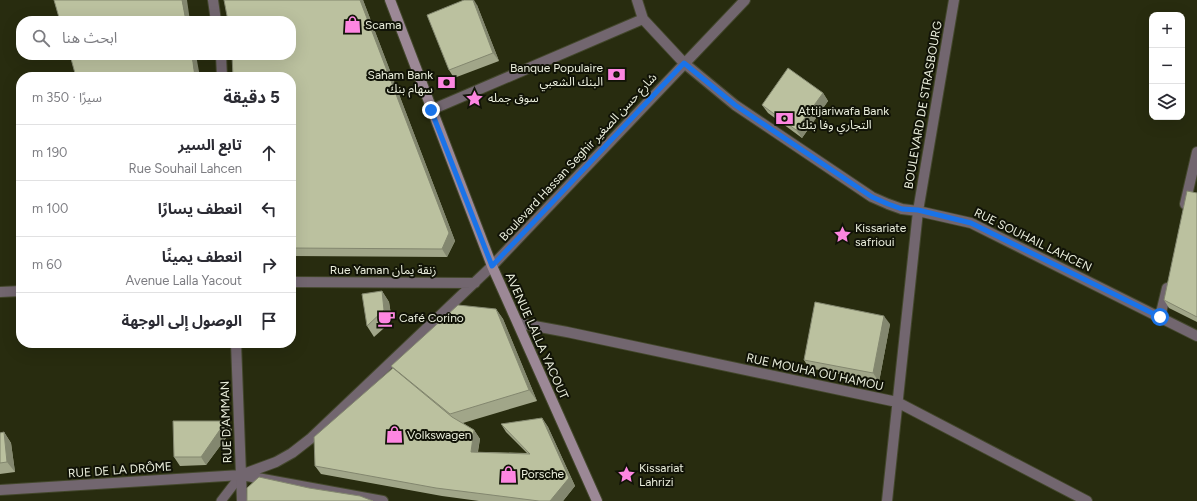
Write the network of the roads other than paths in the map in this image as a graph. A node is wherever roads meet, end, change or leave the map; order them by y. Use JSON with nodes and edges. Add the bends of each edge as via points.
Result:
{"nodes":[{"id":1,"x":213,"y":0,"type":"edge"},
{"id":2,"x":390,"y":0,"type":"edge"},
{"id":3,"x":636,"y":0,"type":"edge"},
{"id":4,"x":745,"y":0,"type":"edge"},
{"id":5,"x":954,"y":0,"type":"edge"},
{"id":6,"x":215,"y":16,"type":"edge"},
{"id":7,"x":643,"y":19,"type":"junction"},
{"id":8,"x":221,"y":60,"type":"edge"},
{"id":9,"x":684,"y":63,"type":"junction"},
{"id":10,"x":222,"y":72,"type":"edge"},
{"id":11,"x":431,"y":110,"type":"junction"},
{"id":12,"x":1197,"y":152,"type":"edge"},
{"id":13,"x":918,"y":210,"type":"junction"},
{"id":14,"x":1184,"y":212,"type":"edge"},
{"id":15,"x":492,"y":266,"type":"junction"},
{"id":16,"x":1169,"y":280,"type":"edge"},
{"id":17,"x":296,"y":282,"type":"edge"},
{"id":18,"x":475,"y":283,"type":"junction"},
{"id":19,"x":16,"y":291,"type":"edge"},
{"id":20,"x":0,"y":292,"type":"edge"},
{"id":21,"x":1160,"y":317,"type":"junction"},
{"id":22,"x":518,"y":323,"type":"junction"},
{"id":23,"x":1197,"y":336,"type":"edge"},
{"id":24,"x":236,"y":348,"type":"edge"},
{"id":25,"x":897,"y":402,"type":"junction"},
{"id":26,"x":241,"y":475,"type":"junction"},
{"id":27,"x":0,"y":490,"type":"edge"},
{"id":28,"x":222,"y":501,"type":"edge"},
{"id":29,"x":242,"y":501,"type":"edge"},
{"id":30,"x":383,"y":501,"type":"edge"},
{"id":31,"x":597,"y":501,"type":"edge"},
{"id":32,"x":887,"y":501,"type":"edge"},
{"id":33,"x":1087,"y":501,"type":"edge"}],
"edges":[{"from":1,"to":6,"type":"street"},
{"from":2,"to":11,"type":"main road","name":"AVENUE LALLA YACOUT"},
{"from":3,"to":7,"type":"street","name":"RUE SOUHAIL LAHCEN"},
{"from":4,"to":9,"type":"street","name":"Boulevard Hassan Seghir شارع حسن الصغير"},
{"from":5,"to":13,"type":"street","name":"BOULEVARD DE STRASBOURG"},
{"from":7,"to":9,"type":"street","name":"RUE SOUHAIL LAHCEN"},
{"from":7,"to":11,"type":"street"},
{"from":8,"to":10,"type":"street"},
{"from":9,"to":13,"type":"street","name":"RUE SOUHAIL LAHCEN","via":[[735,105],[872,197],[902,209]]},
{"from":9,"to":15,"type":"street","name":"Boulevard Hassan Seghir شارع حسن الصغير"},
{"from":11,"to":15,"type":"main road","name":"AVENUE LALLA YACOUT"},
{"from":12,"to":14,"type":"street"},
{"from":13,"to":21,"type":"street","name":"RUE SOUHAIL LAHCEN","via":[[971,223]]},
{"from":13,"to":25,"type":"street","name":"BOULEVARD DE STRASBOURG"},
{"from":15,"to":18,"type":"street","name":"Boulevard Hassan Seghir شارع حسن الصغير"},
{"from":15,"to":22,"type":"main road","name":"AVENUE LALLA YACOUT"},
{"from":16,"to":21,"type":"street"},
{"from":17,"to":18,"type":"street","name":"Rue Yaman زنقة يمان"},
{"from":18,"to":26,"type":"street","name":"Boulevard Hassan Seghir شارع حسن الصغير","via":[[310,439],[276,462]]},
{"from":19,"to":20,"type":"street"},
{"from":21,"to":23,"type":"street","name":"RUE SOUHAIL LAHCEN"},
{"from":22,"to":25,"type":"street","name":"RUE MOUHA OU HAMOU"},
{"from":22,"to":31,"type":"main road","name":"AVENUE LALLA YACOUT"},
{"from":24,"to":26,"type":"street","name":"RUE D'AMMAN"},
{"from":25,"to":32,"type":"street","name":"BOULEVARD DE STRASBOURG"},
{"from":25,"to":33,"type":"street","name":"RUE MOUHA OU HAMOU"},
{"from":26,"to":27,"type":"street","name":"RUE DE LA DRÔME"},
{"from":26,"to":28,"type":"lane"},
{"from":26,"to":29,"type":"street","name":"RUE D'AMMAN"},
{"from":26,"to":30,"type":"street"}]}
